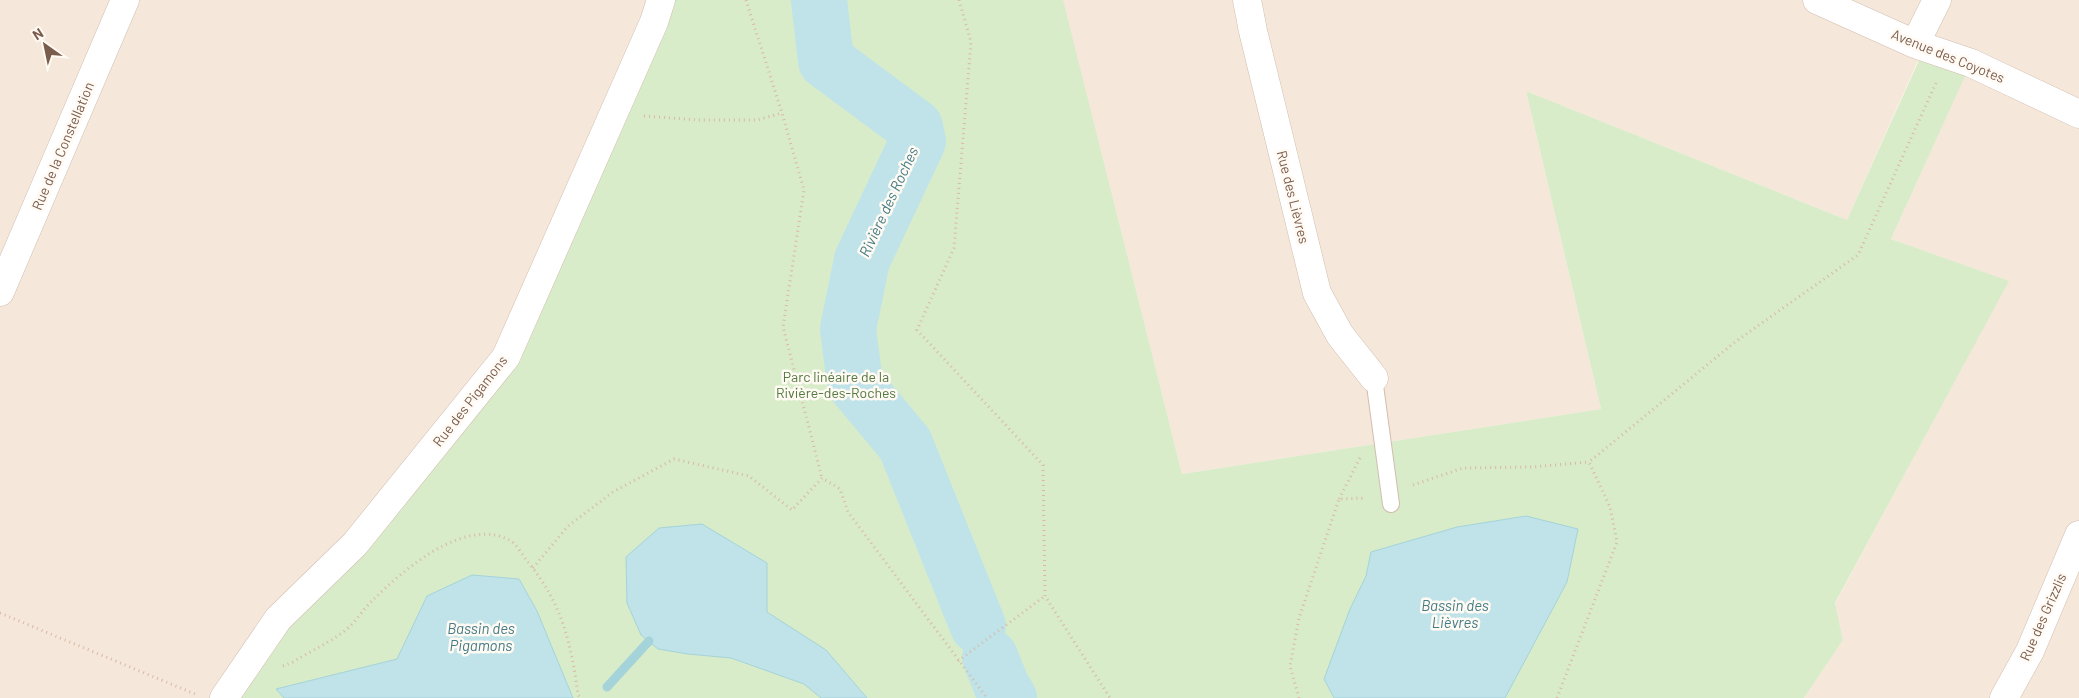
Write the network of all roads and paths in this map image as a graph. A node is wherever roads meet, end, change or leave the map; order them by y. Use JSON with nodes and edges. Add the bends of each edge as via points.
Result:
{"nodes":[{"id":1,"x":125,"y":0,"type":"edge"},
{"id":2,"x":661,"y":0,"type":"edge"},
{"id":3,"x":746,"y":0,"type":"edge"},
{"id":4,"x":959,"y":0,"type":"edge"},
{"id":5,"x":1247,"y":0,"type":"edge"},
{"id":6,"x":1817,"y":0,"type":"edge"},
{"id":7,"x":1937,"y":0,"type":"edge"},
{"id":8,"x":1915,"y":44,"type":"junction"},
{"id":9,"x":1948,"y":56,"type":"junction"},
{"id":10,"x":614,"y":113,"type":"junction"},
{"id":11,"x":782,"y":113,"type":"junction"},
{"id":12,"x":2079,"y":114,"type":"edge"},
{"id":13,"x":0,"y":292,"type":"edge"},
{"id":14,"x":1374,"y":378,"type":"joint"},
{"id":15,"x":1589,"y":462,"type":"junction"},
{"id":16,"x":822,"y":478,"type":"junction"},
{"id":17,"x":1390,"y":498,"type":"junction"},
{"id":18,"x":2079,"y":535,"type":"edge"},
{"id":19,"x":533,"y":568,"type":"junction"},
{"id":20,"x":1045,"y":596,"type":"junction"},
{"id":21,"x":0,"y":613,"type":"edge"},
{"id":22,"x":958,"y":661,"type":"junction"},
{"id":23,"x":247,"y":664,"type":"junction"},
{"id":24,"x":196,"y":694,"type":"dead end"},
{"id":25,"x":224,"y":698,"type":"edge"},
{"id":26,"x":581,"y":698,"type":"edge"},
{"id":27,"x":987,"y":698,"type":"edge"},
{"id":28,"x":1110,"y":698,"type":"edge"},
{"id":29,"x":1299,"y":698,"type":"edge"},
{"id":30,"x":1557,"y":698,"type":"edge"},
{"id":31,"x":2004,"y":698,"type":"edge"}],
"edges":[{"from":1,"to":13,"type":"street","name":"Rue de la Constellation"},
{"from":2,"to":10,"type":"street","name":"Rue des Pigamons"},
{"from":3,"to":11,"type":"path"},
{"from":4,"to":20,"type":"path","via":[[972,42],[954,248],[917,330],[1043,465]]},
{"from":5,"to":14,"type":"street","name":"Rue des Lièvres","via":[[1317,293],[1340,335]]},
{"from":6,"to":8,"type":"street","name":"Avenue des Coyotes"},
{"from":7,"to":8,"type":"street"},
{"from":8,"to":9,"type":"street","name":"Avenue des Coyotes"},
{"from":9,"to":12,"type":"street","name":"Avenue des Coyotes"},
{"from":9,"to":15,"type":"path","via":[[1858,255],[1735,342]]},
{"from":10,"to":11,"type":"path","via":[[698,120],[757,120]]},
{"from":10,"to":23,"type":"street","name":"Rue des Pigamons","via":[[506,357],[355,544],[278,619]]},
{"from":11,"to":16,"type":"path","via":[[804,190],[783,327]]},
{"from":14,"to":17,"type":"lane"},
{"from":15,"to":17,"type":"path","via":[[1463,468]]},
{"from":15,"to":30,"type":"path","via":[[1608,502],[1617,542]]},
{"from":16,"to":19,"type":"path","via":[[792,510],[748,476],[674,459],[613,492],[568,526]]},
{"from":16,"to":22,"type":"path","via":[[840,489],[848,512]]},
{"from":17,"to":29,"type":"path","via":[[1340,499],[1299,618],[1290,666]]},
{"from":18,"to":31,"type":"street","name":"Rue des Grizzlis","via":[[2030,651]]},
{"from":19,"to":23,"type":"path","via":[[512,542],[485,533],[443,545],[412,564],[371,601],[348,628],[293,662],[269,671]]},
{"from":19,"to":26,"type":"path","via":[[554,601],[568,637]]},
{"from":20,"to":22,"type":"path"},
{"from":20,"to":28,"type":"path"},
{"from":21,"to":24,"type":"path"},
{"from":22,"to":27,"type":"path"},
{"from":23,"to":25,"type":"street","name":"Rue des Pigamons"}]}
